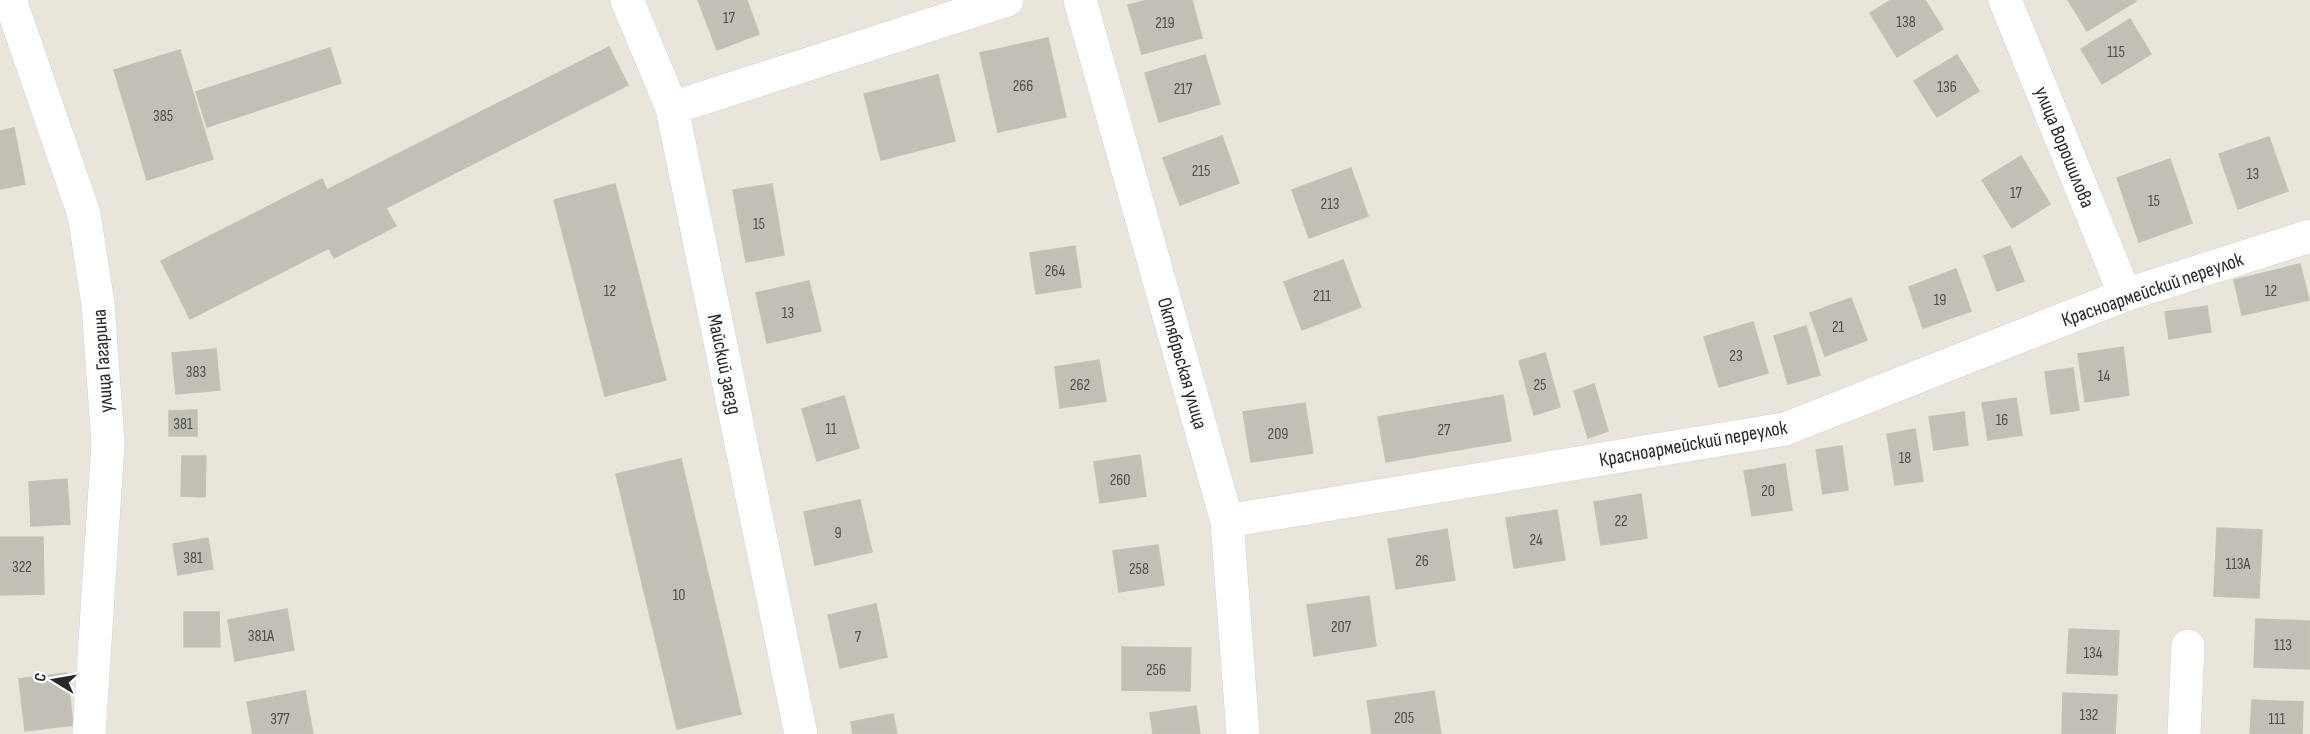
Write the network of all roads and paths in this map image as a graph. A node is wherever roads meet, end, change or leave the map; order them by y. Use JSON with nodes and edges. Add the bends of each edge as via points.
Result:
{"nodes":[{"id":1,"x":10,"y":0,"type":"edge"},
{"id":2,"x":627,"y":0,"type":"edge"},
{"id":3,"x":1006,"y":0,"type":"edge"},
{"id":4,"x":1080,"y":0,"type":"edge"},
{"id":5,"x":2005,"y":0,"type":"edge"},
{"id":6,"x":672,"y":108,"type":"junction"},
{"id":7,"x":2310,"y":236,"type":"edge"},
{"id":8,"x":2125,"y":295,"type":"junction"},
{"id":9,"x":1227,"y":521,"type":"junction"},
{"id":10,"x":2188,"y":646,"type":"dead end"},
{"id":11,"x":89,"y":734,"type":"edge"},
{"id":12,"x":801,"y":734,"type":"edge"},
{"id":13,"x":1243,"y":734,"type":"edge"},
{"id":14,"x":2184,"y":734,"type":"edge"}],
"edges":[{"from":1,"to":11,"type":"street","name":"улица Гагарина","via":[[84,214],[98,304],[108,443]]},
{"from":2,"to":6,"type":"street","name":"Майский заезд"},
{"from":3,"to":6,"type":"street"},
{"from":4,"to":9,"type":"street","name":"Октябрьская улица"},
{"from":5,"to":8,"type":"street","name":"улица Ворошилова"},
{"from":6,"to":12,"type":"street","name":"Майский заезд"},
{"from":7,"to":8,"type":"street","name":"Красноармейский переулок"},
{"from":8,"to":9,"type":"street","name":"Красноармейский переулок","via":[[1785,429]]},
{"from":9,"to":13,"type":"street","name":"Октябрьская улица"},
{"from":10,"to":14,"type":"street"}]}
